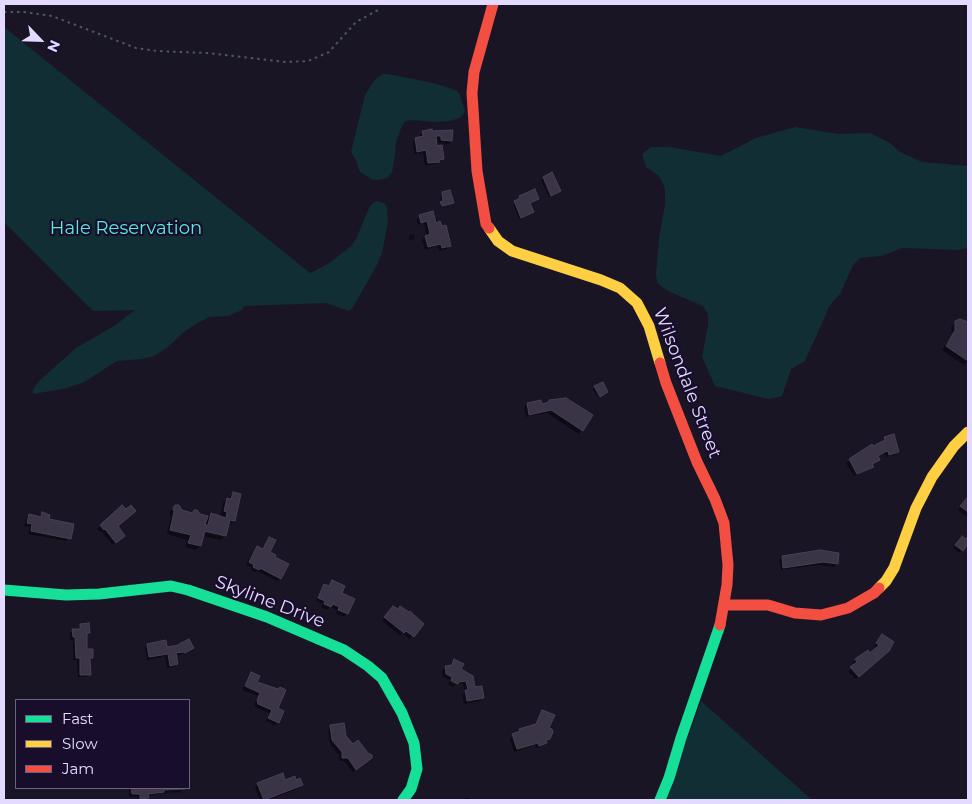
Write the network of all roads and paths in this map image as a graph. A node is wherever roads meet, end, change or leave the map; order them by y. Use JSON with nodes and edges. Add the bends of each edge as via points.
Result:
{"nodes":[{"id":1,"x":493,"y":4,"type":"edge"},
{"id":2,"x":378,"y":10,"type":"dead end"},
{"id":3,"x":4,"y":12,"type":"edge"},
{"id":4,"x":968,"y":432,"type":"edge"},
{"id":5,"x":4,"y":590,"type":"edge"},
{"id":6,"x":724,"y":605,"type":"junction"},
{"id":7,"x":404,"y":800,"type":"edge"},
{"id":8,"x":660,"y":800,"type":"edge"}],
"edges":[{"from":1,"to":6,"type":"street","name":"Wilsondale Street","via":[[474,72],[472,93],[477,171],[486,224],[498,241],[512,251],[620,288],[645,316],[666,383],[723,518],[728,555]]},
{"from":2,"to":3,"type":"path","via":[[356,22],[329,52],[308,61],[284,62],[208,53],[157,52],[136,48],[52,16]]},
{"from":4,"to":6,"type":"street","via":[[932,477],[919,501],[894,568],[874,593],[848,608],[821,615],[768,606]]},
{"from":5,"to":7,"type":"street","name":"Skyline Drive","via":[[66,595],[171,586],[267,617],[344,650],[382,678],[402,713],[414,743],[417,769]]},
{"from":6,"to":8,"type":"street","name":"Wilsondale Street","via":[[716,638]]}]}
